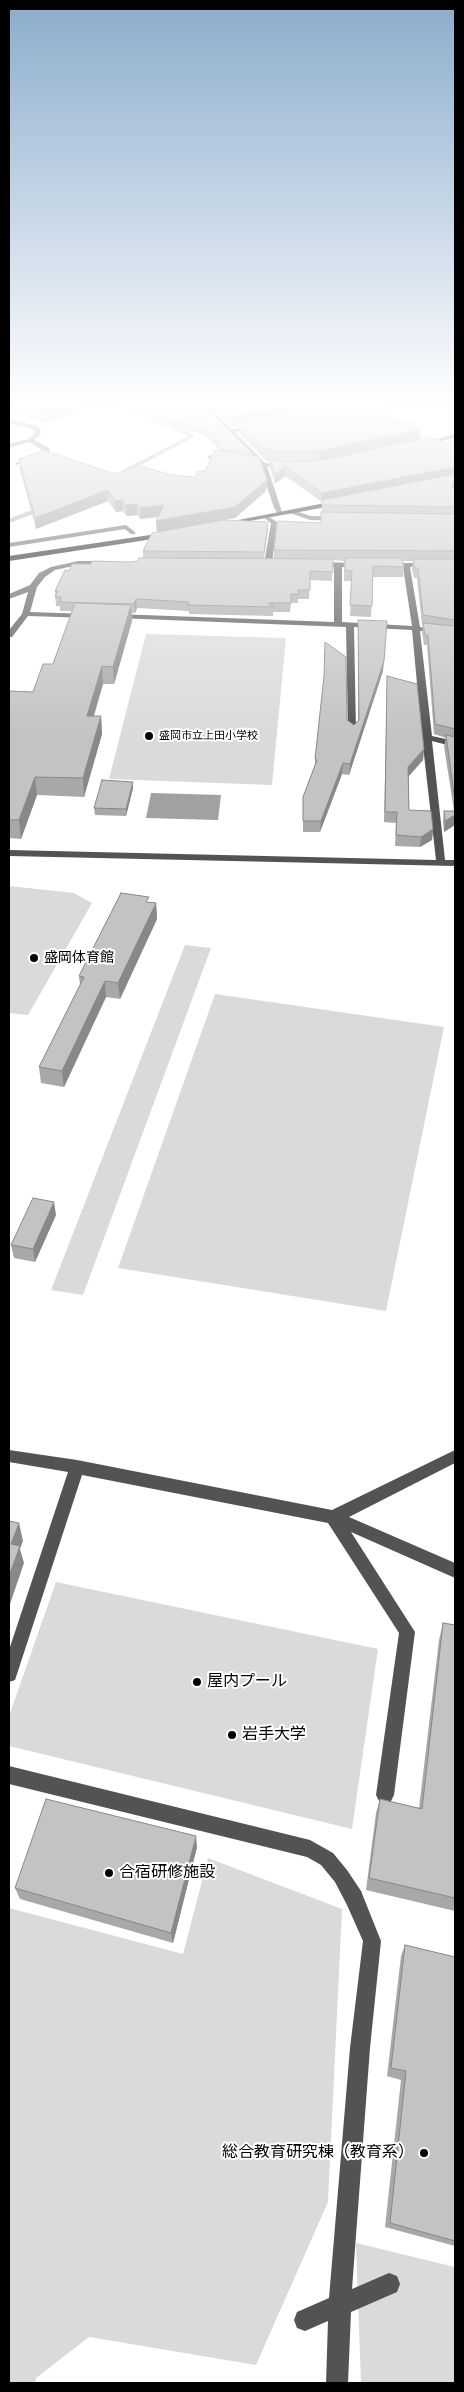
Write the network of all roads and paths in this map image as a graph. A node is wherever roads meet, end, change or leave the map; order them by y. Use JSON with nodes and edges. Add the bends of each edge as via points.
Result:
{"nodes":[{"id":1,"x":259,"y":514,"type":"edge"},
{"id":2,"x":273,"y":514,"type":"edge"},
{"id":3,"x":297,"y":514,"type":"edge"},
{"id":4,"x":266,"y":517,"type":"junction"},
{"id":5,"x":349,"y":519,"type":"edge"},
{"id":6,"x":210,"y":520,"type":"edge"},
{"id":7,"x":217,"y":525,"type":"edge"},
{"id":8,"x":133,"y":533,"type":"junction"},
{"id":9,"x":9,"y":545,"type":"edge"},
{"id":10,"x":9,"y":551,"type":"edge"},
{"id":11,"x":9,"y":559,"type":"edge"},
{"id":12,"x":118,"y":562,"type":"edge"},
{"id":13,"x":258,"y":564,"type":"edge"},
{"id":14,"x":268,"y":564,"type":"junction"},
{"id":15,"x":276,"y":564,"type":"edge"},
{"id":16,"x":303,"y":564,"type":"edge"},
{"id":17,"x":338,"y":564,"type":"junction"},
{"id":18,"x":367,"y":565,"type":"edge"},
{"id":19,"x":377,"y":565,"type":"edge"},
{"id":20,"x":406,"y":565,"type":"junction"},
{"id":21,"x":455,"y":565,"type":"edge"},
{"id":22,"x":33,"y":587,"type":"junction"},
{"id":23,"x":9,"y":597,"type":"edge"},
{"id":24,"x":26,"y":614,"type":"junction"},
{"id":25,"x":93,"y":616,"type":"edge"},
{"id":26,"x":103,"y":616,"type":"edge"},
{"id":27,"x":338,"y":624,"type":"junction"},
{"id":28,"x":350,"y":624,"type":"junction"},
{"id":29,"x":416,"y":628,"type":"junction"},
{"id":30,"x":455,"y":633,"type":"edge"},
{"id":31,"x":9,"y":635,"type":"edge"},
{"id":32,"x":352,"y":731,"type":"edge"},
{"id":33,"x":426,"y":737,"type":"junction"},
{"id":34,"x":455,"y":744,"type":"edge"},
{"id":35,"x":9,"y":853,"type":"edge"},
{"id":36,"x":441,"y":863,"type":"junction"},
{"id":37,"x":455,"y":863,"type":"edge"},
{"id":38,"x":9,"y":1456,"type":"edge"},
{"id":39,"x":455,"y":1456,"type":"edge"},
{"id":40,"x":77,"y":1466,"type":"junction"},
{"id":41,"x":334,"y":1517,"type":"junction"},
{"id":42,"x":455,"y":1571,"type":"edge"},
{"id":43,"x":9,"y":1674,"type":"edge"},
{"id":44,"x":9,"y":1775,"type":"edge"},
{"id":45,"x":385,"y":1795,"type":"dead end"},
{"id":46,"x":389,"y":2284,"type":"dead end"},
{"id":47,"x":341,"y":2305,"type":"junction"},
{"id":48,"x":305,"y":2320,"type":"dead end"},
{"id":49,"x":338,"y":2383,"type":"edge"}],
"edges":[{"from":1,"to":6,"type":"highway"},
{"from":2,"to":4,"type":"highway"},
{"from":3,"to":5,"type":"street","via":[[310,518]]},
{"from":4,"to":7,"type":"highway"},
{"from":4,"to":14,"type":"street","via":[[274,522]]},
{"from":8,"to":9,"type":"street","via":[[126,527]]},
{"from":8,"to":10,"type":"highway"},
{"from":8,"to":11,"type":"highway","via":[[174,529]]},
{"from":12,"to":22,"type":"street","via":[[52,568]]},
{"from":13,"to":14,"type":"street"},
{"from":14,"to":15,"type":"street"},
{"from":16,"to":17,"type":"street"},
{"from":17,"to":18,"type":"street"},
{"from":17,"to":27,"type":"street"},
{"from":19,"to":20,"type":"street"},
{"from":20,"to":21,"type":"street"},
{"from":20,"to":29,"type":"street"},
{"from":22,"to":23,"type":"street"},
{"from":22,"to":24,"type":"street"},
{"from":24,"to":25,"type":"street"},
{"from":24,"to":31,"type":"street"},
{"from":26,"to":27,"type":"street"},
{"from":27,"to":28,"type":"street"},
{"from":28,"to":29,"type":"street"},
{"from":28,"to":32,"type":"street"},
{"from":29,"to":30,"type":"street"},
{"from":29,"to":33,"type":"street"},
{"from":33,"to":34,"type":"street"},
{"from":33,"to":36,"type":"street"},
{"from":35,"to":36,"type":"street"},
{"from":36,"to":37,"type":"street"},
{"from":38,"to":40,"type":"street"},
{"from":39,"to":41,"type":"street"},
{"from":40,"to":41,"type":"street"},
{"from":40,"to":43,"type":"street"},
{"from":41,"to":42,"type":"street"},
{"from":41,"to":45,"type":"street","via":[[406,1632]]},
{"from":44,"to":47,"type":"street","via":[[310,1849],[327,1859],[342,1876],[362,1913],[372,1941],[360,2048]]},
{"from":46,"to":47,"type":"street"},
{"from":47,"to":48,"type":"street"},
{"from":47,"to":49,"type":"street"}]}
